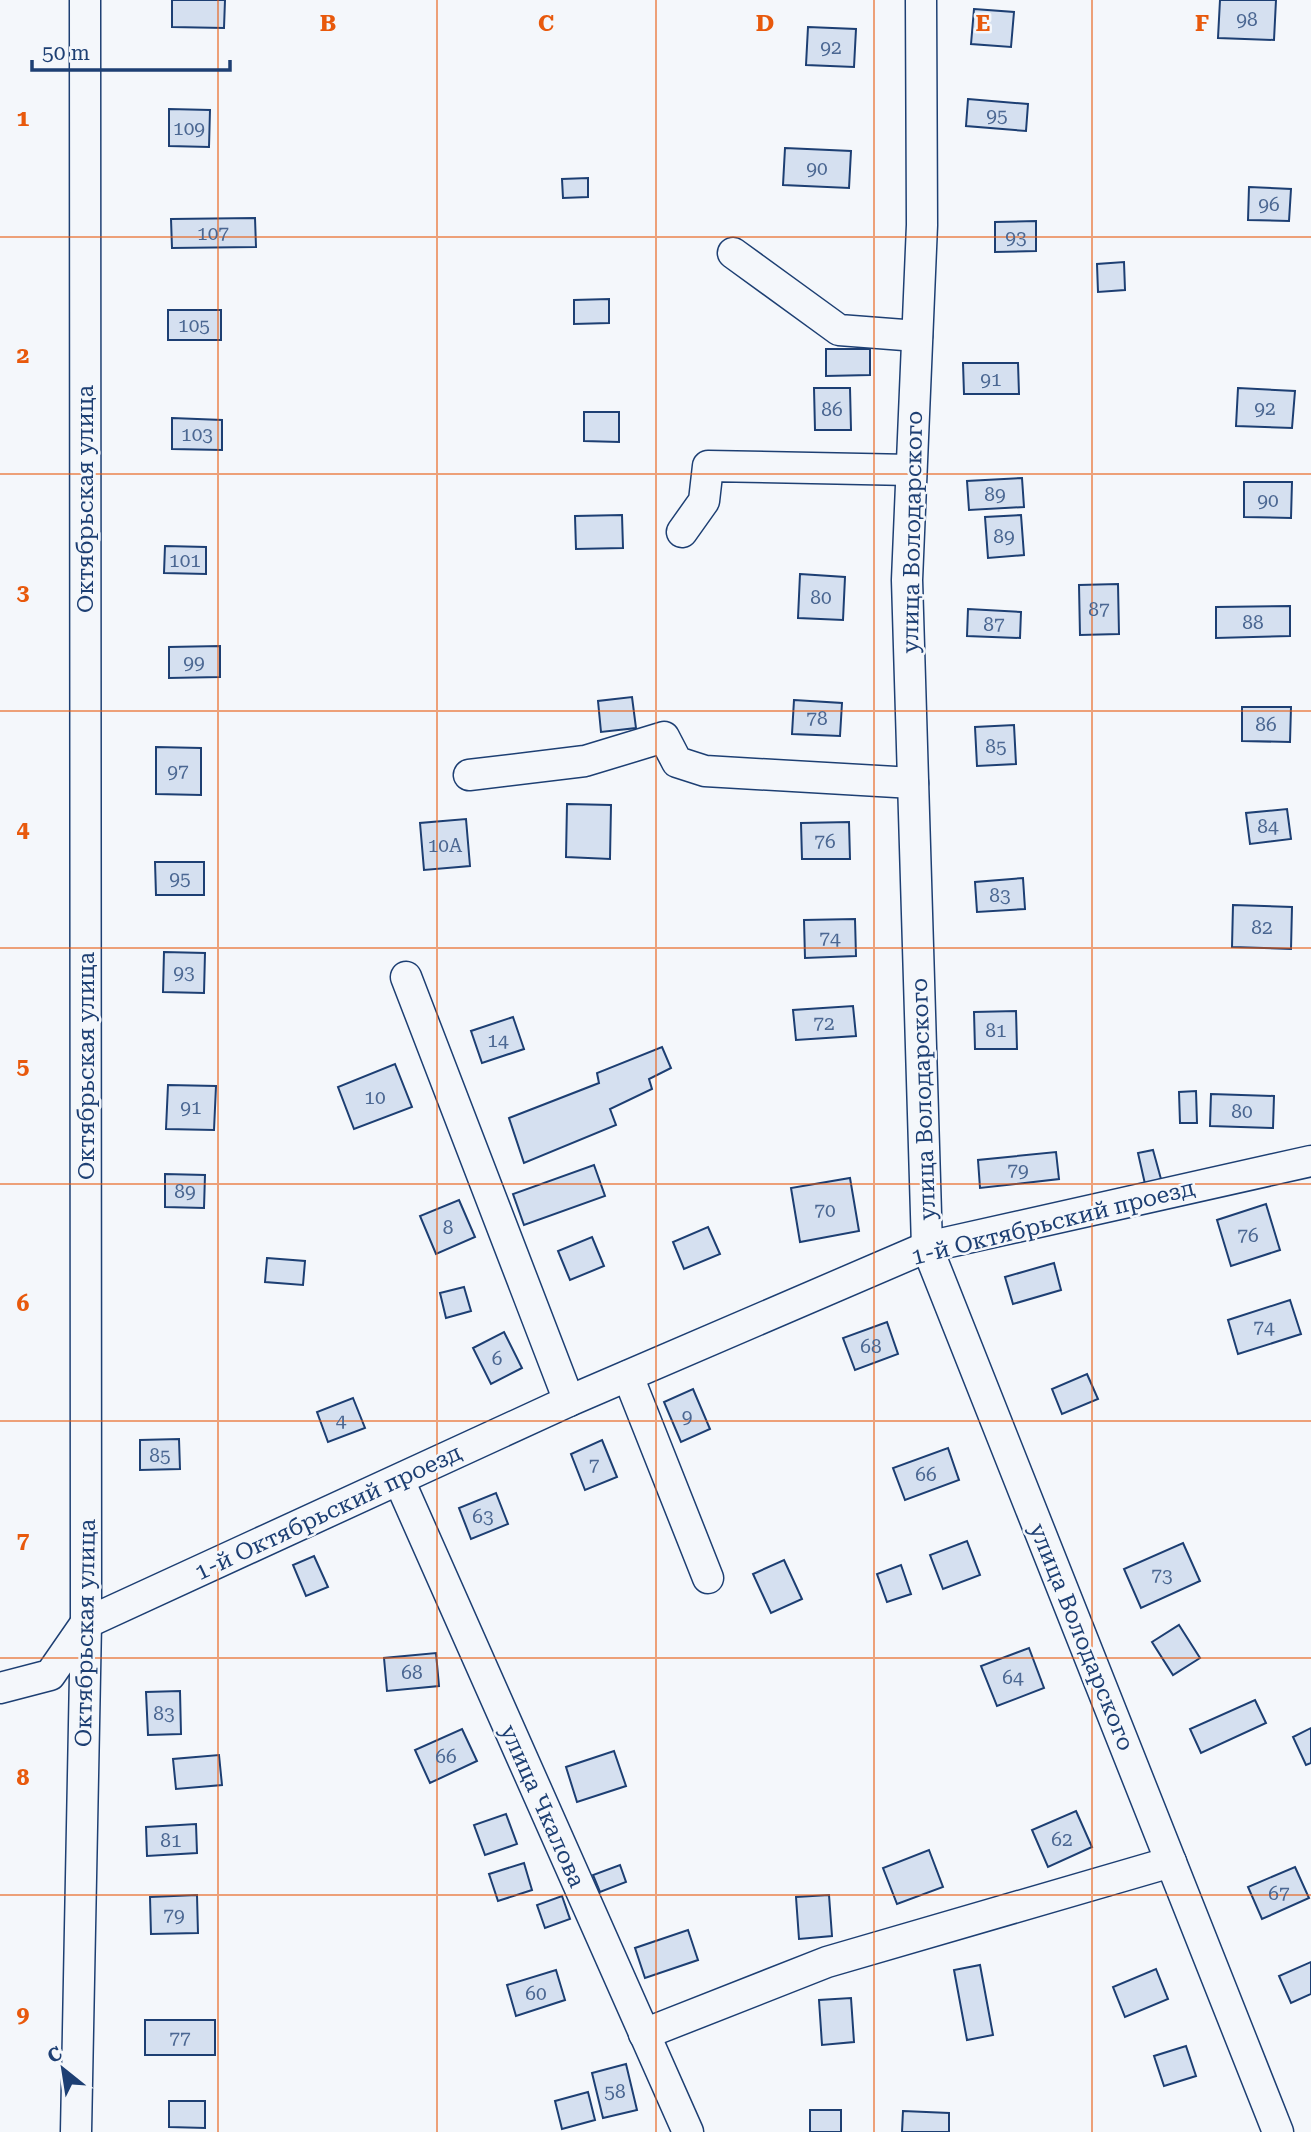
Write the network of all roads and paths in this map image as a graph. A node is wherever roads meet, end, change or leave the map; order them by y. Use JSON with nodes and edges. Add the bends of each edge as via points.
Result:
{"nodes":[{"id":1,"x":85,"y":0,"type":"edge"},
{"id":2,"x":921,"y":0,"type":"edge"},
{"id":3,"x":733,"y":253,"type":"dead end"},
{"id":4,"x":917,"y":336,"type":"junction"},
{"id":5,"x":911,"y":470,"type":"junction"},
{"id":6,"x":682,"y":532,"type":"dead end"},
{"id":7,"x":469,"y":775,"type":"dead end"},
{"id":8,"x":913,"y":783,"type":"junction"},
{"id":9,"x":406,"y":977,"type":"dead end"},
{"id":10,"x":1311,"y":1161,"type":"edge"},
{"id":11,"x":927,"y":1247,"type":"junction"},
{"id":12,"x":628,"y":1376,"type":"junction"},
{"id":13,"x":569,"y":1401,"type":"junction"},
{"id":14,"x":399,"y":1480,"type":"junction"},
{"id":15,"x":708,"y":1578,"type":"dead end"},
{"id":16,"x":86,"y":1623,"type":"junction"},
{"id":17,"x":0,"y":1688,"type":"edge"},
{"id":18,"x":1171,"y":1862,"type":"junction"},
{"id":19,"x":645,"y":2034,"type":"junction"},
{"id":20,"x":76,"y":2132,"type":"edge"},
{"id":21,"x":688,"y":2132,"type":"edge"},
{"id":22,"x":1278,"y":2132,"type":"edge"}],
"edges":[{"from":1,"to":16,"type":"street","name":"Октябрьская улица"},
{"from":2,"to":4,"type":"street","name":"улица Володарского","via":[[922,225]]},
{"from":3,"to":4,"type":"street","via":[[839,330]]},
{"from":4,"to":5,"type":"street","name":"улица Володарского"},
{"from":5,"to":6,"type":"street","via":[[708,466],[704,501]]},
{"from":5,"to":8,"type":"street","name":"улица Володарского","via":[[907,580]]},
{"from":7,"to":8,"type":"street","via":[[585,761],[664,737],[677,762],[705,771]]},
{"from":8,"to":11,"type":"street","name":"улица Володарского"},
{"from":9,"to":13,"type":"street"},
{"from":10,"to":11,"type":"street","name":"1-й Октябрьский проезд"},
{"from":11,"to":12,"type":"street","name":"1-й Октябрьский проезд"},
{"from":11,"to":18,"type":"street","name":"улица Володарского"},
{"from":12,"to":13,"type":"street","name":"1-й Октябрьский проезд"},
{"from":12,"to":15,"type":"street"},
{"from":13,"to":14,"type":"street","name":"1-й Октябрьский проезд"},
{"from":14,"to":16,"type":"street","name":"1-й Октябрьский проезд"},
{"from":14,"to":19,"type":"street","name":"улица Чкалова"},
{"from":16,"to":17,"type":"street","via":[[50,1675]]},
{"from":16,"to":20,"type":"street","name":"Октябрьская улица"},
{"from":18,"to":19,"type":"street","via":[[827,1962]]},
{"from":18,"to":22,"type":"street","name":"улица Володарского"},
{"from":19,"to":21,"type":"street","name":"улица Чкалова"}]}
